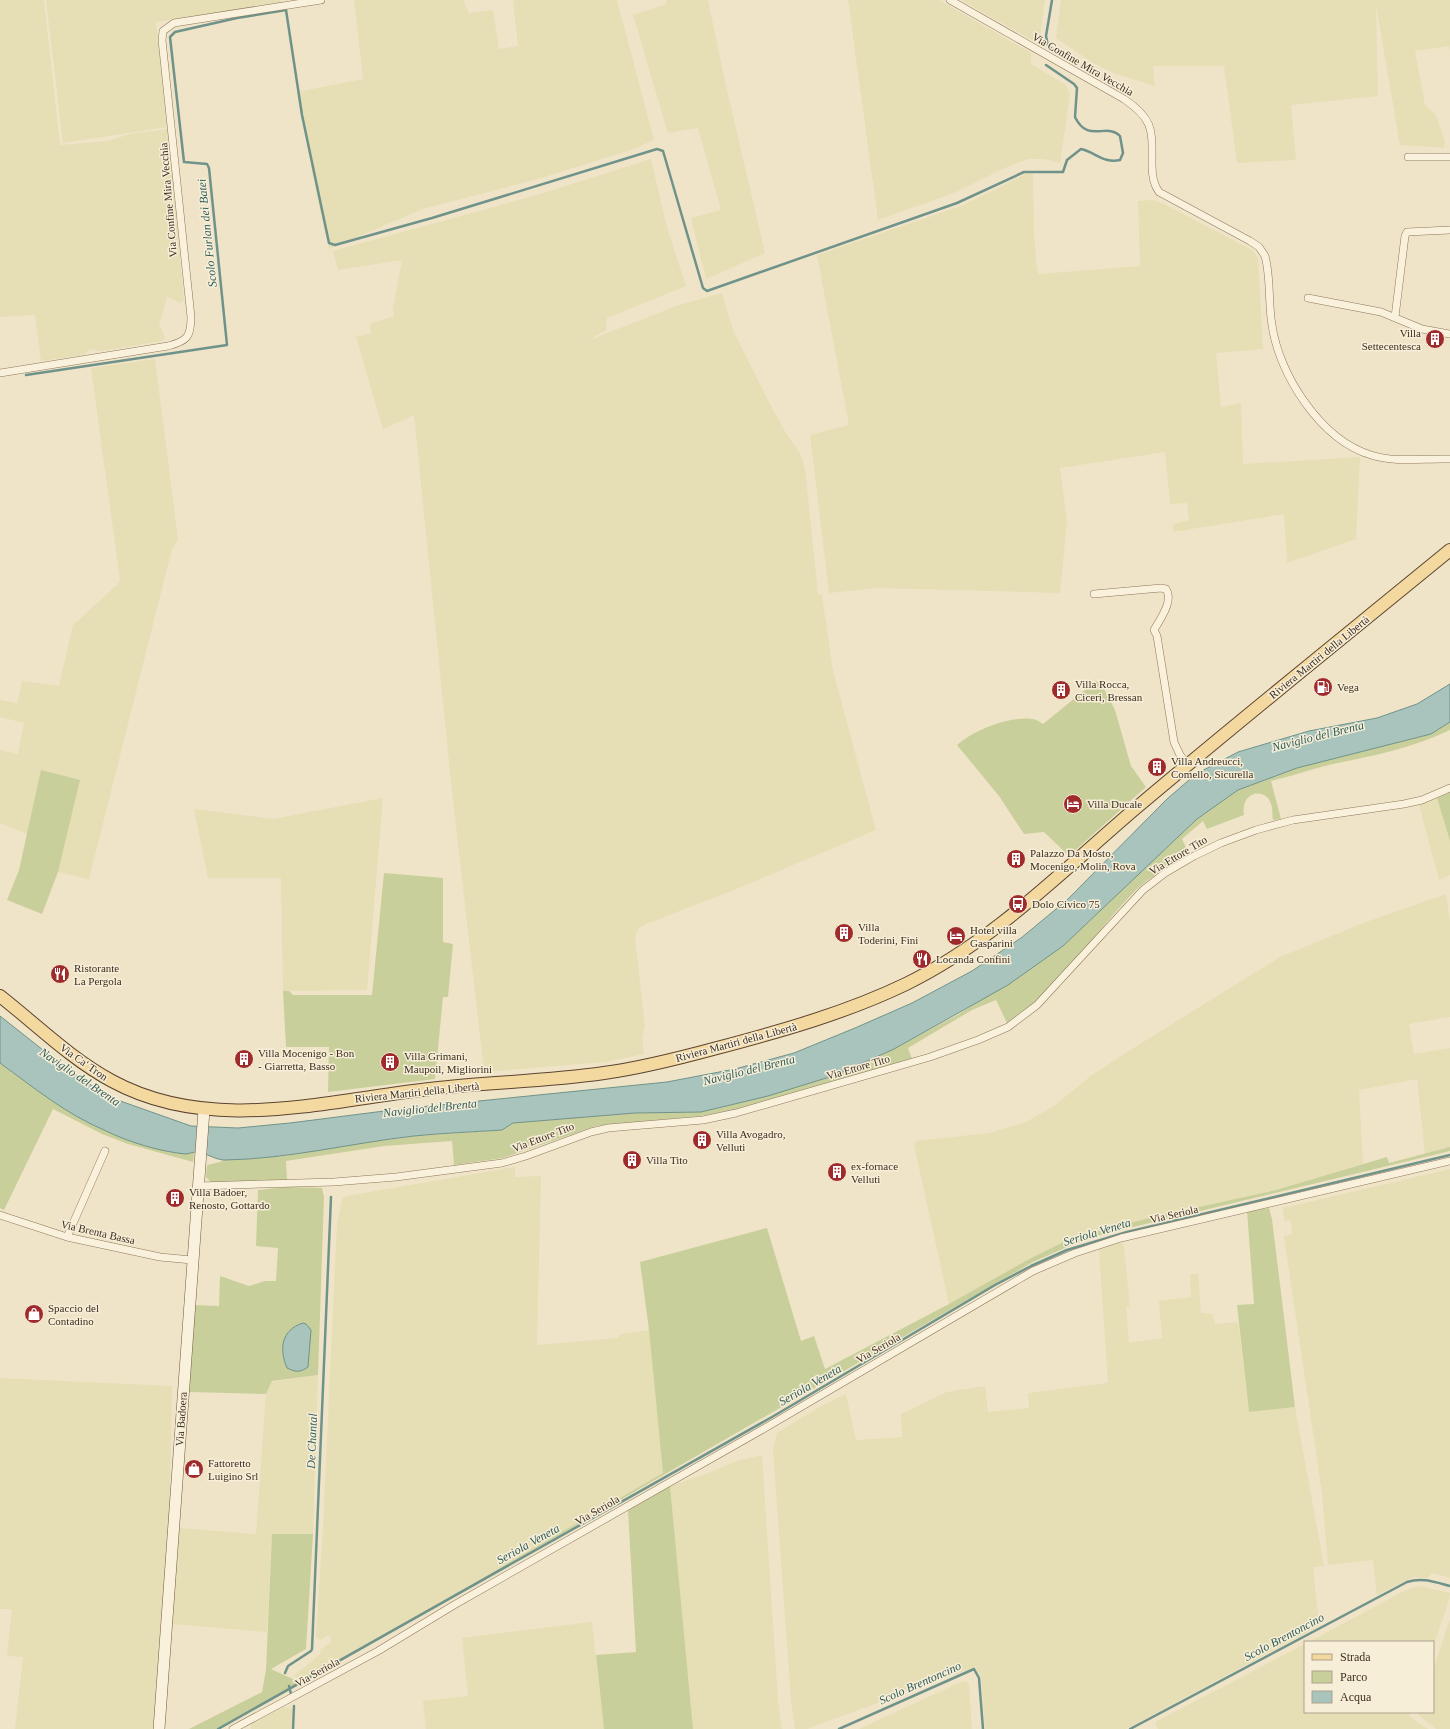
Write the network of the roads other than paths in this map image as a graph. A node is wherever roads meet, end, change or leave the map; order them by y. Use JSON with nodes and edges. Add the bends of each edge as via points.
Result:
{"nodes":[{"id":1,"x":321,"y":0,"type":"edge"},
{"id":2,"x":950,"y":0,"type":"edge"},
{"id":3,"x":1408,"y":157,"type":"dead end"},
{"id":4,"x":1450,"y":157,"type":"edge"},
{"id":5,"x":1450,"y":230,"type":"edge"},
{"id":6,"x":1308,"y":298,"type":"dead end"},
{"id":7,"x":1395,"y":317,"type":"junction"},
{"id":8,"x":1450,"y":334,"type":"edge"},
{"id":9,"x":0,"y":373,"type":"edge"},
{"id":10,"x":1450,"y":458,"type":"edge"},
{"id":11,"x":1450,"y":550,"type":"edge"},
{"id":12,"x":1094,"y":594,"type":"dead end"},
{"id":13,"x":1188,"y":765,"type":"junction"},
{"id":14,"x":1450,"y":788,"type":"edge"},
{"id":15,"x":0,"y":996,"type":"edge"},
{"id":16,"x":204,"y":1110,"type":"junction"},
{"id":17,"x":105,"y":1151,"type":"dead end"},
{"id":18,"x":1450,"y":1161,"type":"edge"},
{"id":19,"x":198,"y":1186,"type":"junction"},
{"id":20,"x":0,"y":1215,"type":"edge"},
{"id":21,"x":67,"y":1237,"type":"junction"},
{"id":22,"x":192,"y":1260,"type":"junction"},
{"id":23,"x":159,"y":1729,"type":"edge"},
{"id":24,"x":233,"y":1729,"type":"edge"}],
"edges":[{"from":1,"to":9,"type":"street","name":"Via Confine Mira Vecchia","via":[[174,23],[163,31],[191,317],[188,337],[178,344],[168,346]]},
{"from":2,"to":10,"type":"street","name":"Via Confine Mira Vecchia","via":[[1124,99],[1142,114],[1152,131],[1153,179],[1159,192],[1250,241],[1259,247],[1265,256],[1272,325],[1280,355],[1295,390],[1328,428],[1353,447],[1372,455],[1391,458]]},
{"from":3,"to":4,"type":"street"},
{"from":5,"to":7,"type":"street","via":[[1411,231],[1405,236]]},
{"from":6,"to":7,"type":"street"},
{"from":7,"to":8,"type":"street","via":[[1422,329]]},
{"from":11,"to":13,"type":"main road","name":"Riviera Martiri della Libertà"},
{"from":12,"to":13,"type":"street","via":[[1166,589],[1169,600],[1154,630],[1174,742]]},
{"from":13,"to":16,"type":"main road","name":"Riviera Martiri della Libertà","via":[[1026,906],[956,956],[901,986],[823,1017],[706,1051],[602,1074],[442,1087],[266,1110]]},
{"from":14,"to":19,"type":"street","name":"Via Ettore Tito","via":[[1404,804],[1293,820],[1256,830],[1194,856],[1143,890],[1037,1005],[1008,1027],[930,1057],[736,1113],[703,1120],[608,1128],[591,1132],[502,1163],[334,1182]]},
{"from":15,"to":16,"type":"main road","name":"Via Ca' Tron","via":[[69,1053],[114,1082],[168,1103]]},
{"from":16,"to":19,"type":"main road","name":"Via Badoera"},
{"from":17,"to":21,"type":"street"},
{"from":18,"to":24,"type":"street","name":"Via Seriola","via":[[1121,1238],[1054,1261],[993,1293],[378,1651]]},
{"from":19,"to":22,"type":"main road","name":"Via Badoera"},
{"from":20,"to":21,"type":"street","name":"Via Brenta Bassa"},
{"from":21,"to":22,"type":"street","name":"Via Brenta Bassa","via":[[160,1257]]},
{"from":22,"to":23,"type":"main road","name":"Via Badoera"}]}
